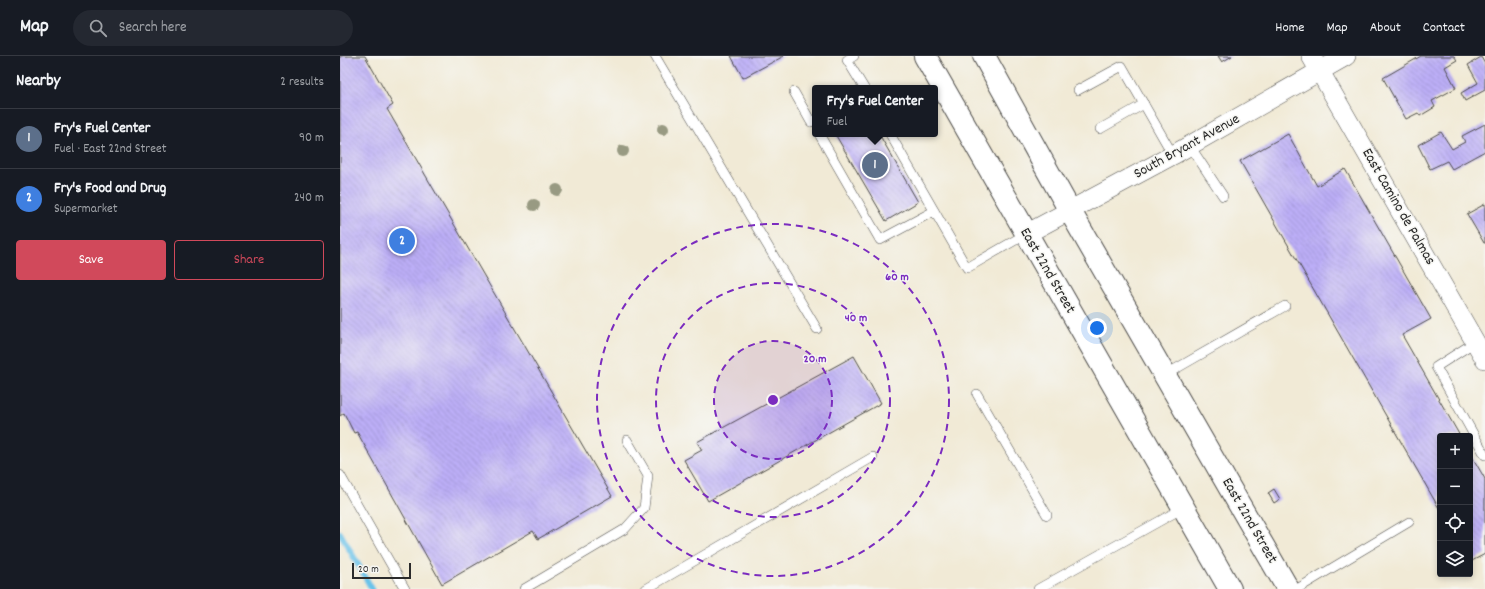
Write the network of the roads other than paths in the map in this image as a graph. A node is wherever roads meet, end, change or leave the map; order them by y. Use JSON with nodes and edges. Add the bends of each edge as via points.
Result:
{"nodes":[{"id":1,"x":655,"y":56,"type":"edge"},
{"id":2,"x":854,"y":56,"type":"edge"},
{"id":3,"x":925,"y":56,"type":"edge"},
{"id":4,"x":984,"y":56,"type":"edge"},
{"id":5,"x":1346,"y":56,"type":"edge"},
{"id":6,"x":1315,"y":63,"type":"edge"},
{"id":7,"x":862,"y":85,"type":"edge"},
{"id":8,"x":1078,"y":90,"type":"dead end"},
{"id":9,"x":794,"y":92,"type":"dead end"},
{"id":10,"x":1144,"y":104,"type":"junction"},
{"id":11,"x":812,"y":120,"type":"edge"},
{"id":12,"x":1100,"y":129,"type":"dead end"},
{"id":13,"x":821,"y":137,"type":"edge"},
{"id":14,"x":892,"y":137,"type":"edge"},
{"id":15,"x":1190,"y":146,"type":"junction"},
{"id":16,"x":1173,"y":155,"type":"junction"},
{"id":17,"x":1223,"y":196,"type":"dead end"},
{"id":18,"x":934,"y":211,"type":"junction"},
{"id":19,"x":1070,"y":211,"type":"junction"},
{"id":20,"x":1026,"y":234,"type":"junction"},
{"id":21,"x":1285,"y":306,"type":"dead end"},
{"id":22,"x":817,"y":329,"type":"dead end"},
{"id":23,"x":1475,"y":342,"type":"junction"},
{"id":24,"x":1485,"y":359,"type":"edge"},
{"id":25,"x":1166,"y":375,"type":"junction"},
{"id":26,"x":977,"y":394,"type":"dead end"},
{"id":27,"x":627,"y":440,"type":"dead end"},
{"id":28,"x":1485,"y":455,"type":"edge"},
{"id":29,"x":873,"y":457,"type":"dead end"},
{"id":30,"x":340,"y":475,"type":"edge"},
{"id":31,"x":1183,"y":508,"type":"junction"},
{"id":32,"x":1047,"y":515,"type":"dead end"},
{"id":33,"x":1409,"y":522,"type":"dead end"},
{"id":34,"x":405,"y":589,"type":"edge"},
{"id":35,"x":524,"y":589,"type":"edge"},
{"id":36,"x":646,"y":589,"type":"edge"},
{"id":37,"x":1038,"y":589,"type":"edge"},
{"id":38,"x":1230,"y":589,"type":"edge"},
{"id":39,"x":1288,"y":589,"type":"edge"},
{"id":40,"x":1297,"y":589,"type":"edge"}],
"edges":[{"from":1,"to":22,"type":"lane"},
{"from":2,"to":7,"type":"lane","via":[[848,60]]},
{"from":3,"to":20,"type":"main road","name":"East 22nd Street"},
{"from":4,"to":19,"type":"main road","name":"East 22nd Street"},
{"from":5,"to":6,"type":"street","name":"South Bryant Avenue"},
{"from":6,"to":15,"type":"street","name":"South Bryant Avenue"},
{"from":6,"to":23,"type":"street","name":"East Camino de Palmas"},
{"from":8,"to":10,"type":"lane","via":[[1122,66]]},
{"from":9,"to":11,"type":"lane"},
{"from":10,"to":12,"type":"lane"},
{"from":10,"to":16,"type":"lane"},
{"from":13,"to":18,"type":"lane","via":[[880,240]]},
{"from":14,"to":18,"type":"lane"},
{"from":15,"to":16,"type":"street","name":"South Bryant Avenue"},
{"from":15,"to":17,"type":"lane"},
{"from":16,"to":19,"type":"street","name":"South Bryant Avenue"},
{"from":18,"to":20,"type":"lane","via":[[967,268]]},
{"from":19,"to":20,"type":"street","name":"South Bryant Avenue"},
{"from":19,"to":25,"type":"main road","name":"East 22nd Street"},
{"from":20,"to":31,"type":"main road","name":"East 22nd Street"},
{"from":21,"to":25,"type":"lane"},
{"from":23,"to":24,"type":"street","name":"East Camino de Palmas"},
{"from":23,"to":28,"type":"lane","via":[[1436,367]]},
{"from":25,"to":39,"type":"main road","name":"East 22nd Street"},
{"from":26,"to":32,"type":"lane"},
{"from":27,"to":35,"type":"lane","via":[[648,476],[644,508],[625,529]]},
{"from":29,"to":36,"type":"lane"},
{"from":30,"to":34,"type":"lane"},
{"from":31,"to":37,"type":"lane"},
{"from":31,"to":38,"type":"main road","name":"East 22nd Street"},
{"from":33,"to":40,"type":"lane"}]}
